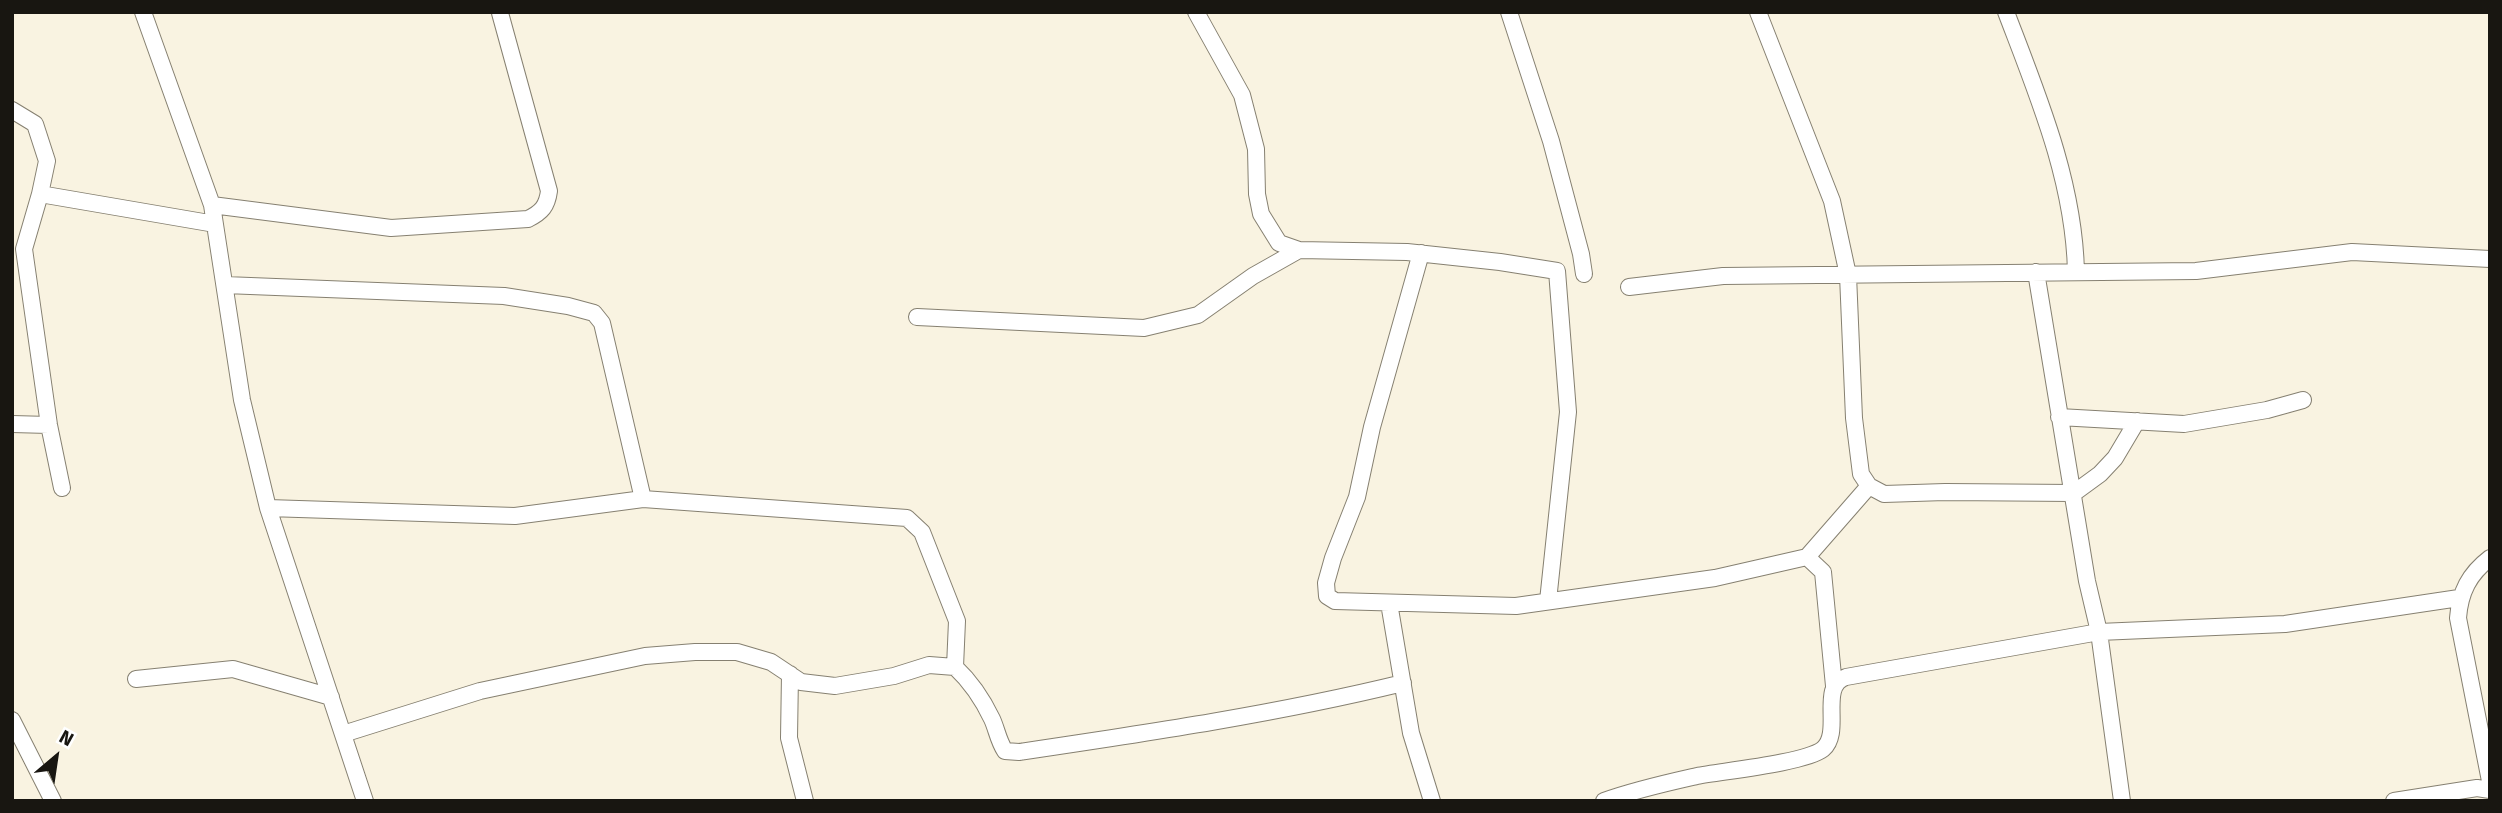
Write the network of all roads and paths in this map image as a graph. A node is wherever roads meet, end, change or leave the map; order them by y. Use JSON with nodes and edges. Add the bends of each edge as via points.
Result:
{"nodes":[{"id":1,"x":143,"y":12,"type":"edge"},
{"id":2,"x":1196,"y":12,"type":"edge"},
{"id":3,"x":1509,"y":12,"type":"edge"},
{"id":4,"x":1758,"y":12,"type":"edge"},
{"id":5,"x":2006,"y":12,"type":"edge"},
{"id":6,"x":500,"y":13,"type":"edge"},
{"id":7,"x":12,"y":110,"type":"edge"},
{"id":8,"x":40,"y":194,"type":"junction"},
{"id":9,"x":212,"y":205,"type":"junction"},
{"id":10,"x":215,"y":224,"type":"junction"},
{"id":11,"x":1299,"y":250,"type":"junction"},
{"id":12,"x":1420,"y":253,"type":"junction"},
{"id":13,"x":2490,"y":259,"type":"edge"},
{"id":14,"x":2036,"y":272,"type":"junction"},
{"id":15,"x":2076,"y":272,"type":"junction"},
{"id":16,"x":1584,"y":274,"type":"dead end"},
{"id":17,"x":1848,"y":275,"type":"junction"},
{"id":18,"x":225,"y":285,"type":"junction"},
{"id":19,"x":1629,"y":287,"type":"dead end"},
{"id":20,"x":917,"y":317,"type":"dead end"},
{"id":21,"x":2303,"y":400,"type":"dead end"},
{"id":22,"x":2059,"y":417,"type":"junction"},
{"id":23,"x":2137,"y":421,"type":"junction"},
{"id":24,"x":12,"y":424,"type":"edge"},
{"id":25,"x":49,"y":425,"type":"junction"},
{"id":26,"x":1869,"y":486,"type":"junction"},
{"id":27,"x":62,"y":488,"type":"dead end"},
{"id":28,"x":2074,"y":494,"type":"junction"},
{"id":29,"x":643,"y":499,"type":"junction"},
{"id":30,"x":268,"y":508,"type":"junction"},
{"id":31,"x":1807,"y":557,"type":"junction"},
{"id":32,"x":2490,"y":558,"type":"edge"},
{"id":33,"x":2459,"y":598,"type":"junction"},
{"id":34,"x":1548,"y":601,"type":"junction"},
{"id":35,"x":1388,"y":603,"type":"junction"},
{"id":36,"x":2099,"y":632,"type":"junction"},
{"id":37,"x":955,"y":667,"type":"junction"},
{"id":38,"x":790,"y":674,"type":"junction"},
{"id":39,"x":136,"y":679,"type":"dead end"},
{"id":40,"x":1403,"y":683,"type":"junction"},
{"id":41,"x":1834,"y":686,"type":"junction"},
{"id":42,"x":331,"y":697,"type":"junction"},
{"id":43,"x":2483,"y":714,"type":"edge"},
{"id":44,"x":12,"y":720,"type":"edge"},
{"id":45,"x":343,"y":734,"type":"junction"},
{"id":46,"x":18,"y":741,"type":"edge"},
{"id":47,"x":2490,"y":781,"type":"edge"},
{"id":48,"x":2490,"y":790,"type":"edge"},
{"id":49,"x":53,"y":801,"type":"edge"},
{"id":50,"x":365,"y":801,"type":"edge"},
{"id":51,"x":805,"y":801,"type":"edge"},
{"id":52,"x":1432,"y":801,"type":"edge"},
{"id":53,"x":1604,"y":801,"type":"edge"},
{"id":54,"x":2122,"y":801,"type":"edge"},
{"id":55,"x":2394,"y":801,"type":"edge"}],
"edges":[{"from":1,"to":9,"type":"street"},
{"from":2,"to":11,"type":"street","via":[[1242,95],[1256,149],[1261,214],[1279,243]]},
{"from":3,"to":16,"type":"street","via":[[1551,141]]},
{"from":4,"to":17,"type":"street","via":[[1832,201]]},
{"from":5,"to":15,"type":"street","via":[[2053,139],[2075,241]]},
{"from":6,"to":9,"type":"street","via":[[549,191],[540,213],[528,219],[391,228]]},
{"from":7,"to":8,"type":"street","via":[[35,124],[47,161]]},
{"from":8,"to":10,"type":"street"},
{"from":8,"to":25,"type":"street","via":[[24,249]]},
{"from":9,"to":10,"type":"street"},
{"from":10,"to":18,"type":"street"},
{"from":11,"to":12,"type":"street"},
{"from":11,"to":20,"type":"street","via":[[1198,315],[1144,328]]},
{"from":12,"to":34,"type":"street","via":[[1558,271],[1568,412]]},
{"from":12,"to":35,"type":"street","via":[[1357,497],[1325,589],[1335,601]]},
{"from":13,"to":15,"type":"street","via":[[2352,252],[2196,271]]},
{"from":14,"to":15,"type":"street"},
{"from":14,"to":17,"type":"street"},
{"from":14,"to":22,"type":"street"},
{"from":17,"to":19,"type":"street","via":[[1723,276]]},
{"from":17,"to":26,"type":"street","via":[[1854,418],[1861,474]]},
{"from":18,"to":29,"type":"street","via":[[504,296],[594,313],[602,323]]},
{"from":18,"to":30,"type":"street","via":[[242,400]]},
{"from":21,"to":23,"type":"street","via":[[2195,423]]},
{"from":22,"to":23,"type":"street"},
{"from":22,"to":28,"type":"street"},
{"from":23,"to":28,"type":"street","via":[[2115,458]]},
{"from":24,"to":25,"type":"street"},
{"from":25,"to":27,"type":"street"},
{"from":26,"to":28,"type":"street","via":[[1884,494]]},
{"from":26,"to":31,"type":"street"},
{"from":28,"to":36,"type":"street"},
{"from":29,"to":30,"type":"street","via":[[515,516]]},
{"from":29,"to":37,"type":"street","via":[[907,518],[922,532],[957,621]]},
{"from":30,"to":42,"type":"street"},
{"from":31,"to":34,"type":"street","via":[[1715,578]]},
{"from":31,"to":41,"type":"street","via":[[1823,572]]},
{"from":32,"to":33,"type":"street","via":[[2469,579]]},
{"from":33,"to":36,"type":"street","via":[[2285,624]]},
{"from":33,"to":43,"type":"street","via":[[2458,618]]},
{"from":34,"to":35,"type":"street","via":[[1516,606]]},
{"from":35,"to":40,"type":"street"},
{"from":36,"to":41,"type":"street","via":[[1846,677]]},
{"from":36,"to":54,"type":"street"},
{"from":37,"to":38,"type":"street","via":[[929,664],[894,676],[835,686],[801,681]]},
{"from":37,"to":40,"type":"street","via":[[974,686],[1005,751],[1019,752],[1199,725]]},
{"from":38,"to":45,"type":"street","via":[[771,662],[737,652],[645,656],[480,691]]},
{"from":38,"to":51,"type":"street","via":[[789,738]]},
{"from":39,"to":42,"type":"street","via":[[233,669]]},
{"from":40,"to":52,"type":"street","via":[[1411,733]]},
{"from":41,"to":53,"type":"street","via":[[1831,728],[1822,749]]},
{"from":42,"to":45,"type":"street"},
{"from":43,"to":47,"type":"street"},
{"from":44,"to":46,"type":"street"},
{"from":45,"to":50,"type":"street"},
{"from":46,"to":49,"type":"street"},
{"from":48,"to":55,"type":"street"}]}
